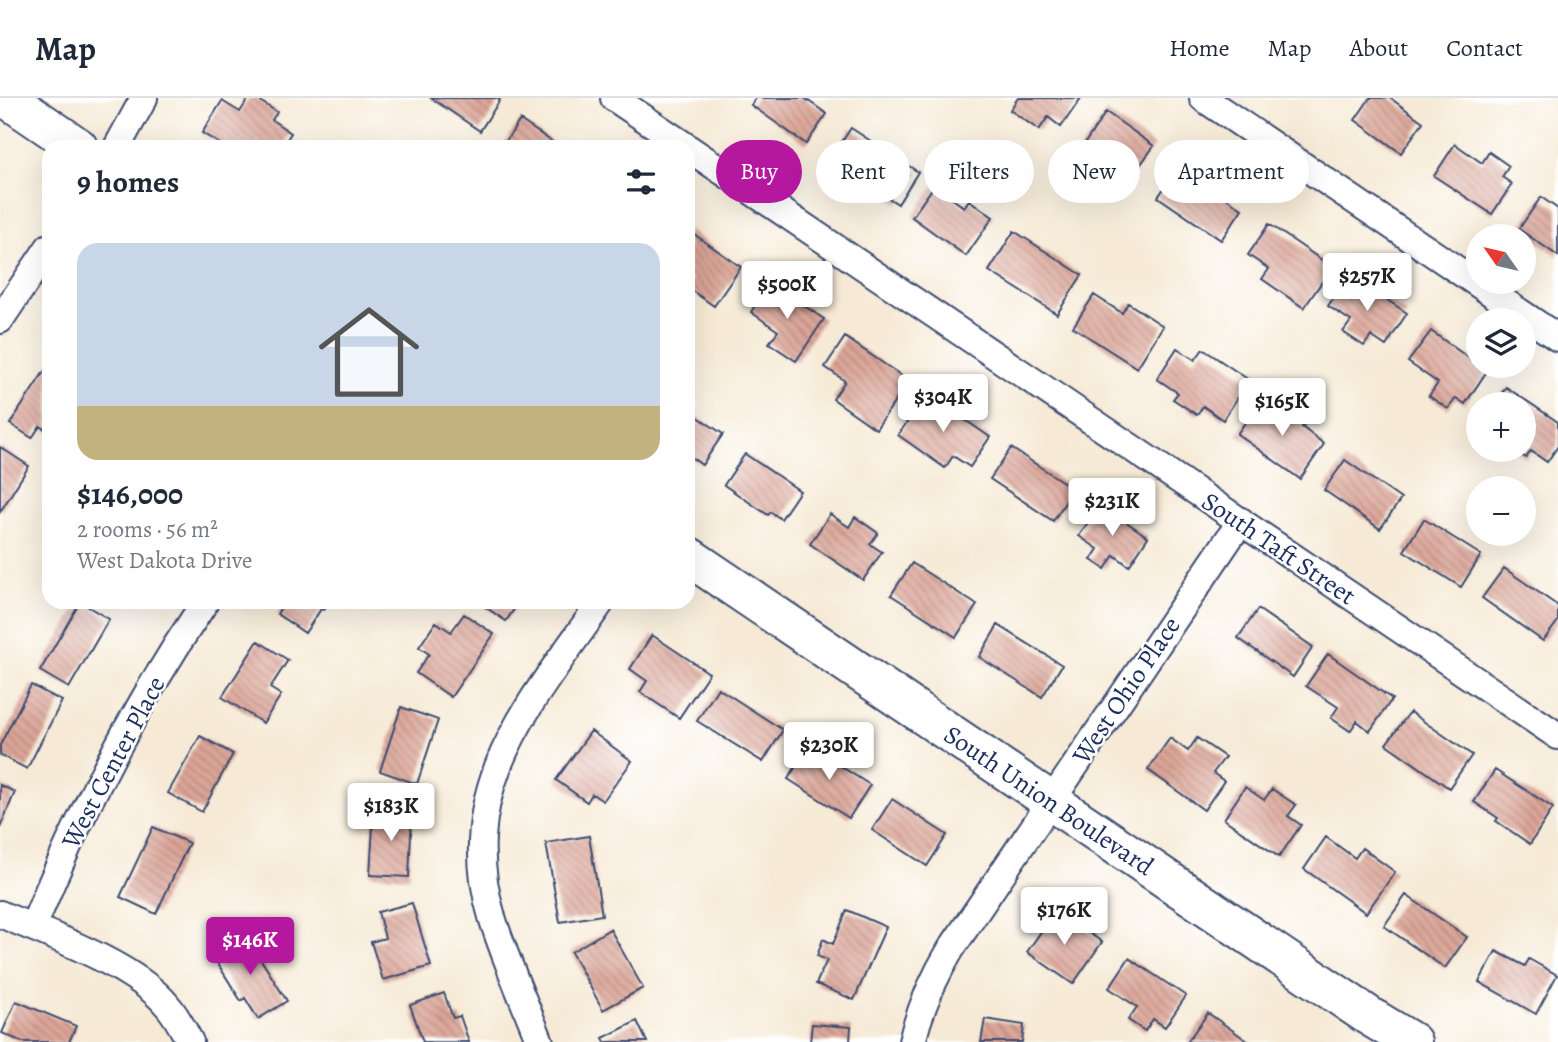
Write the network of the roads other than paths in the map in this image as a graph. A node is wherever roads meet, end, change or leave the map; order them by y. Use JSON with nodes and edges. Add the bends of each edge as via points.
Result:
{"nodes":[{"id":1,"x":6,"y":98,"type":"edge"},
{"id":2,"x":144,"y":98,"type":"edge"},
{"id":3,"x":614,"y":98,"type":"edge"},
{"id":4,"x":1203,"y":98,"type":"edge"},
{"id":5,"x":68,"y":140,"type":"edge"},
{"id":6,"x":121,"y":140,"type":"edge"},
{"id":7,"x":677,"y":140,"type":"edge"},
{"id":8,"x":695,"y":152,"type":"edge"},
{"id":9,"x":42,"y":257,"type":"edge"},
{"id":10,"x":0,"y":320,"type":"edge"},
{"id":11,"x":1558,"y":338,"type":"edge"},
{"id":12,"x":1241,"y":522,"type":"junction"},
{"id":13,"x":695,"y":561,"type":"edge"},
{"id":14,"x":200,"y":609,"type":"edge"},
{"id":15,"x":596,"y":609,"type":"edge"},
{"id":16,"x":1558,"y":736,"type":"edge"},
{"id":17,"x":1051,"y":802,"type":"junction"},
{"id":18,"x":0,"y":914,"type":"edge"},
{"id":19,"x":33,"y":928,"type":"junction"},
{"id":20,"x":190,"y":1042,"type":"edge"},
{"id":21,"x":540,"y":1042,"type":"edge"},
{"id":22,"x":912,"y":1042,"type":"edge"},
{"id":23,"x":1412,"y":1042,"type":"edge"}],
"edges":[{"from":1,"to":5,"type":"main road"},
{"from":2,"to":6,"type":"street"},
{"from":3,"to":7,"type":"street","name":"South Taft Street"},
{"from":4,"to":11,"type":"street"},
{"from":8,"to":12,"type":"street","name":"South Taft Street"},
{"from":9,"to":10,"type":"street"},
{"from":12,"to":16,"type":"street","name":"South Taft Street"},
{"from":12,"to":17,"type":"street","name":"West Ohio Place"},
{"from":13,"to":17,"type":"main road","name":"South Union Boulevard"},
{"from":14,"to":19,"type":"street","name":"West Center Place","via":[[120,740],[78,822]]},
{"from":15,"to":21,"type":"street","via":[[515,728],[499,762],[482,824],[481,854],[492,917]]},
{"from":17,"to":22,"type":"street","name":"West Ohio Place","via":[[932,981]]},
{"from":17,"to":23,"type":"main road","name":"South Union Boulevard"},
{"from":18,"to":19,"type":"street"},
{"from":19,"to":20,"type":"street","via":[[144,984],[166,1003]]}]}
